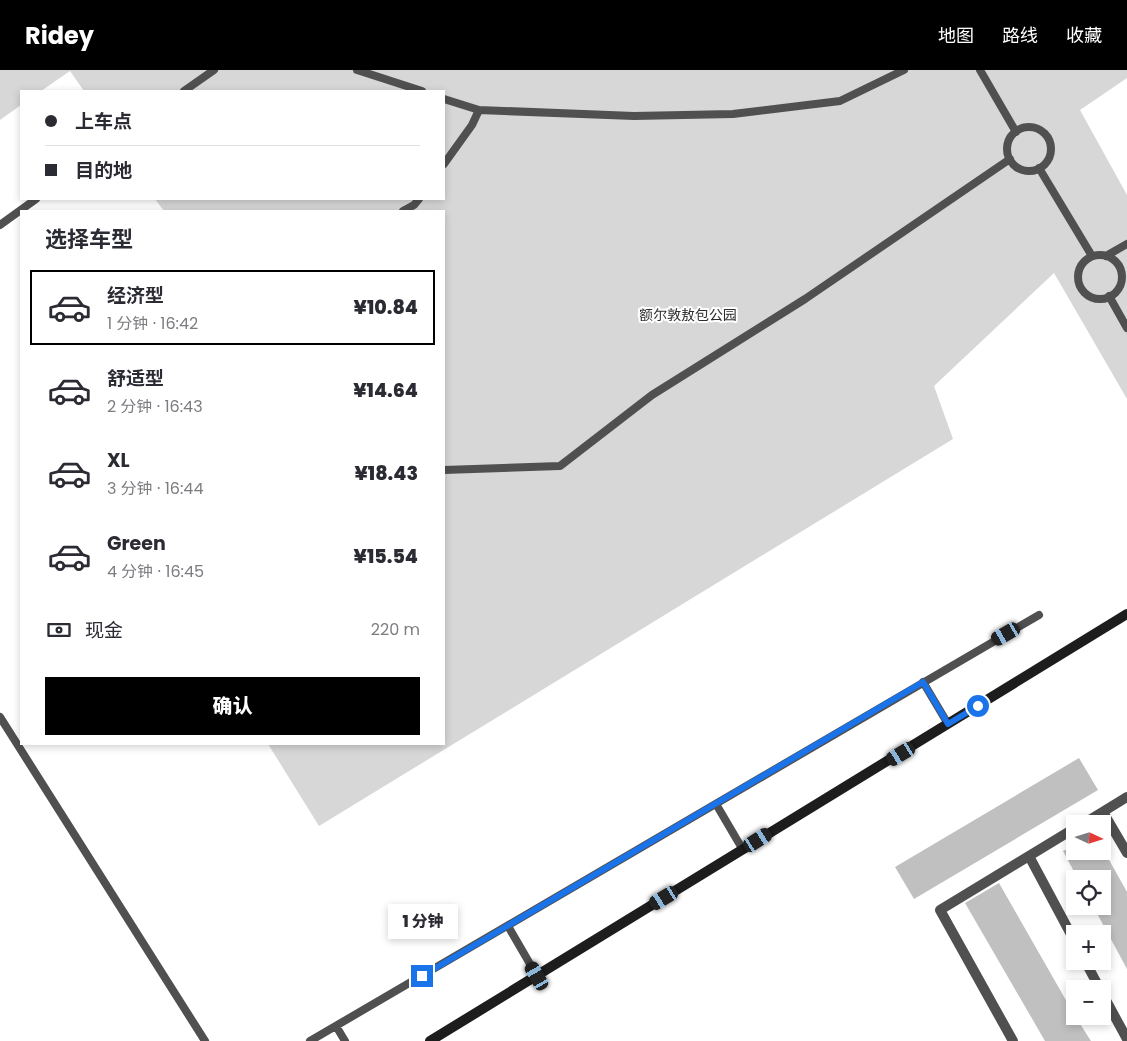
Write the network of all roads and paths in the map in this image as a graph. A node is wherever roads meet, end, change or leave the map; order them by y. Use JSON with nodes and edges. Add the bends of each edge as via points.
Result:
{"nodes":[{"id":1,"x":214,"y":70,"type":"edge"},
{"id":2,"x":357,"y":70,"type":"edge"},
{"id":3,"x":904,"y":70,"type":"edge"},
{"id":4,"x":980,"y":70,"type":"edge"},
{"id":5,"x":185,"y":90,"type":"edge"},
{"id":6,"x":419,"y":90,"type":"edge"},
{"id":7,"x":445,"y":98,"type":"edge"},
{"id":8,"x":479,"y":110,"type":"junction"},
{"id":9,"x":1016,"y":132,"type":"junction"},
{"id":10,"x":1010,"y":159,"type":"junction"},
{"id":11,"x":445,"y":163,"type":"edge"},
{"id":12,"x":1039,"y":168,"type":"junction"},
{"id":13,"x":35,"y":200,"type":"edge"},
{"id":14,"x":417,"y":200,"type":"edge"},
{"id":15,"x":21,"y":210,"type":"edge"},
{"id":16,"x":405,"y":210,"type":"edge"},
{"id":17,"x":20,"y":211,"type":"edge"},
{"id":18,"x":0,"y":225,"type":"edge"},
{"id":19,"x":1127,"y":244,"type":"edge"},
{"id":20,"x":1092,"y":256,"type":"junction"},
{"id":21,"x":1106,"y":256,"type":"junction"},
{"id":22,"x":1109,"y":296,"type":"junction"},
{"id":23,"x":1127,"y":328,"type":"edge"},
{"id":24,"x":445,"y":470,"type":"edge"},
{"id":25,"x":1127,"y":614,"type":"edge"},
{"id":26,"x":1038,"y":615,"type":"dead end"},
{"id":27,"x":923,"y":682,"type":"junction"},
{"id":28,"x":0,"y":717,"type":"edge"},
{"id":29,"x":948,"y":724,"type":"junction"},
{"id":30,"x":1127,"y":797,"type":"edge"},
{"id":31,"x":716,"y":804,"type":"junction"},
{"id":32,"x":1103,"y":812,"type":"junction"},
{"id":33,"x":1098,"y":815,"type":"edge"},
{"id":34,"x":1066,"y":833,"type":"edge"},
{"id":35,"x":743,"y":850,"type":"junction"},
{"id":36,"x":1127,"y":853,"type":"edge"},
{"id":37,"x":1029,"y":856,"type":"junction"},
{"id":38,"x":1066,"y":925,"type":"edge"},
{"id":39,"x":508,"y":926,"type":"junction"},
{"id":40,"x":537,"y":976,"type":"junction"},
{"id":41,"x":1111,"y":1010,"type":"edge"},
{"id":42,"x":336,"y":1026,"type":"junction"},
{"id":43,"x":1127,"y":1039,"type":"edge"},
{"id":44,"x":205,"y":1041,"type":"edge"},
{"id":45,"x":310,"y":1041,"type":"edge"},
{"id":46,"x":345,"y":1041,"type":"edge"},
{"id":47,"x":430,"y":1041,"type":"edge"},
{"id":48,"x":1013,"y":1041,"type":"edge"}],
"edges":[{"from":1,"to":5,"type":"lane"},
{"from":2,"to":6,"type":"lane"},
{"from":3,"to":8,"type":"lane","via":[[840,101],[733,114],[634,116]]},
{"from":4,"to":9,"type":"lane"},
{"from":7,"to":8,"type":"lane"},
{"from":8,"to":11,"type":"lane"},
{"from":9,"to":10,"type":"lane","via":[[1008,144]]},
{"from":9,"to":12,"type":"lane","via":[[1035,128],[1046,136],[1050,155]]},
{"from":10,"to":12,"type":"lane","via":[[1021,169]]},
{"from":10,"to":24,"type":"lane","via":[[805,299],[652,395],[560,466]]},
{"from":12,"to":20,"type":"lane"},
{"from":13,"to":15,"type":"lane"},
{"from":14,"to":16,"type":"lane"},
{"from":17,"to":18,"type":"lane"},
{"from":19,"to":21,"type":"lane"},
{"from":20,"to":21,"type":"lane"},
{"from":20,"to":22,"type":"lane","via":[[1078,272],[1080,287],[1091,297]]},
{"from":21,"to":22,"type":"lane","via":[[1116,263],[1121,276],[1117,289]]},
{"from":22,"to":23,"type":"lane"},
{"from":25,"to":29,"type":"main road"},
{"from":26,"to":27,"type":"lane"},
{"from":27,"to":29,"type":"lane"},
{"from":27,"to":31,"type":"lane"},
{"from":28,"to":44,"type":"lane"},
{"from":29,"to":35,"type":"main road"},
{"from":30,"to":32,"type":"street"},
{"from":31,"to":35,"type":"lane"},
{"from":31,"to":39,"type":"lane"},
{"from":32,"to":33,"type":"street"},
{"from":32,"to":36,"type":"street"},
{"from":34,"to":37,"type":"street"},
{"from":35,"to":40,"type":"main road"},
{"from":37,"to":38,"type":"street"},
{"from":37,"to":48,"type":"street","via":[[940,910]]},
{"from":39,"to":40,"type":"lane"},
{"from":39,"to":42,"type":"lane"},
{"from":40,"to":47,"type":"main road"},
{"from":41,"to":43,"type":"street"},
{"from":42,"to":45,"type":"lane"},
{"from":42,"to":46,"type":"lane"}]}
